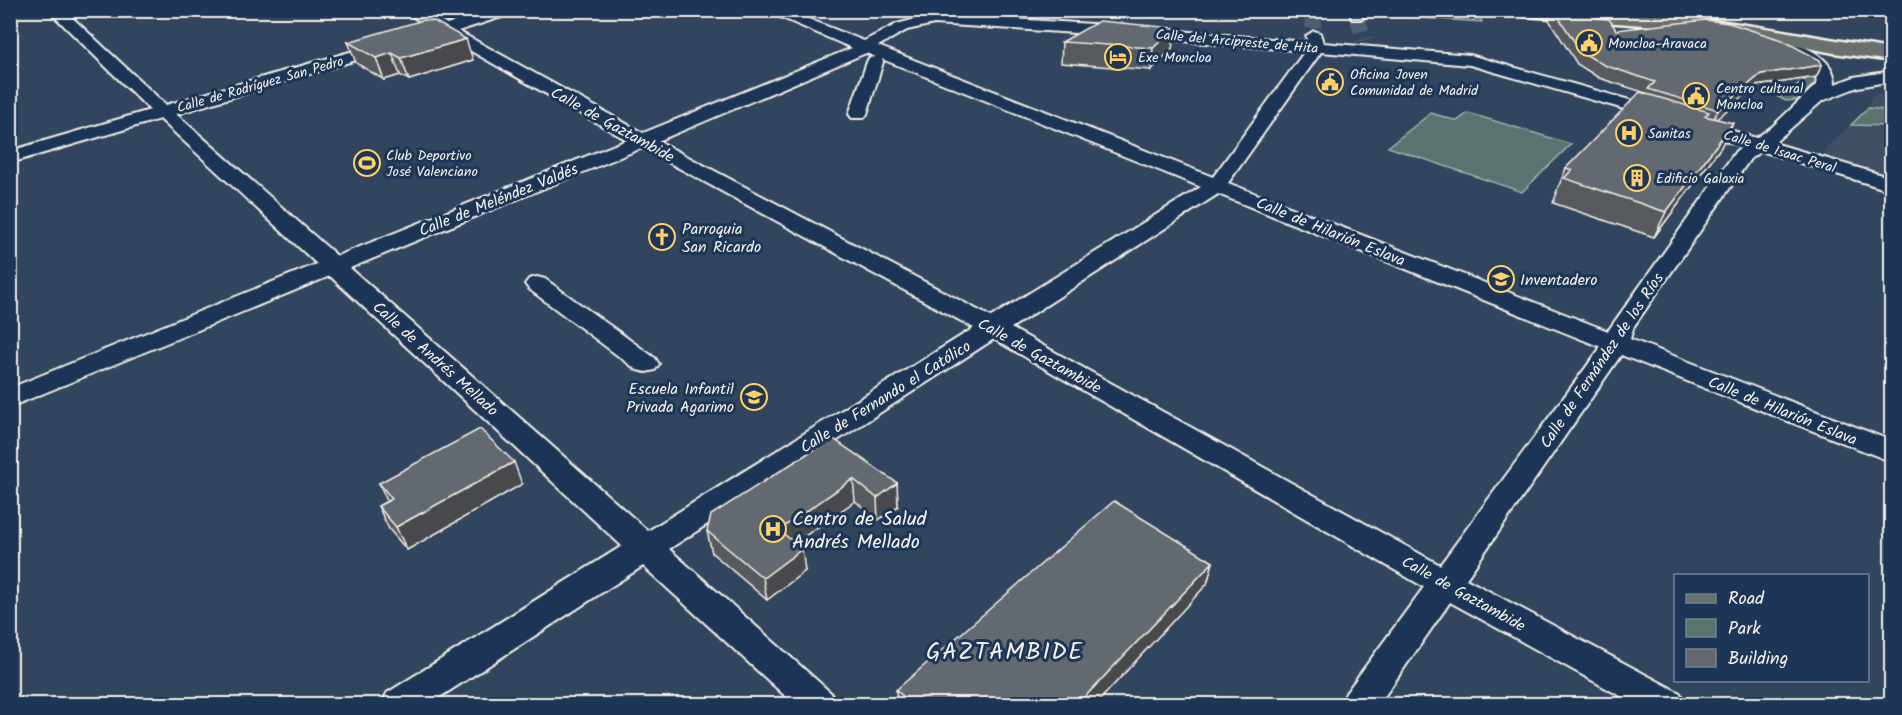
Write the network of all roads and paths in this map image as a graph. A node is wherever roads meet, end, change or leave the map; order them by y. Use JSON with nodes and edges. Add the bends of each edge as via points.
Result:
{"nodes":[{"id":1,"x":55,"y":10,"type":"edge"},
{"id":2,"x":410,"y":10,"type":"edge"},
{"id":3,"x":509,"y":10,"type":"edge"},
{"id":4,"x":771,"y":10,"type":"edge"},
{"id":5,"x":1525,"y":10,"type":"edge"},
{"id":6,"x":1643,"y":10,"type":"edge"},
{"id":7,"x":978,"y":16,"type":"edge"},
{"id":8,"x":1669,"y":21,"type":"junction"},
{"id":9,"x":1742,"y":29,"type":"junction"},
{"id":10,"x":435,"y":32,"type":"junction"},
{"id":11,"x":403,"y":42,"type":"edge"},
{"id":12,"x":1315,"y":42,"type":"junction"},
{"id":13,"x":1861,"y":52,"type":"junction"},
{"id":14,"x":870,"y":55,"type":"junction"},
{"id":15,"x":1892,"y":55,"type":"edge"},
{"id":16,"x":1892,"y":60,"type":"edge"},
{"id":17,"x":1497,"y":66,"type":"joint"},
{"id":18,"x":1892,"y":76,"type":"edge"},
{"id":19,"x":1816,"y":97,"type":"junction"},
{"id":20,"x":163,"y":112,"type":"junction"},
{"id":21,"x":858,"y":114,"type":"dead end"},
{"id":22,"x":642,"y":140,"type":"junction"},
{"id":23,"x":1761,"y":144,"type":"junction"},
{"id":24,"x":10,"y":157,"type":"edge"},
{"id":25,"x":1892,"y":185,"type":"edge"},
{"id":26,"x":1216,"y":186,"type":"junction"},
{"id":27,"x":335,"y":266,"type":"junction"},
{"id":28,"x":537,"y":284,"type":"dead end"},
{"id":29,"x":992,"y":328,"type":"junction"},
{"id":30,"x":1616,"y":344,"type":"junction"},
{"id":31,"x":646,"y":364,"type":"dead end"},
{"id":32,"x":10,"y":398,"type":"edge"},
{"id":33,"x":1892,"y":452,"type":"edge"},
{"id":34,"x":645,"y":547,"type":"junction"},
{"id":35,"x":1445,"y":583,"type":"junction"},
{"id":36,"x":400,"y":705,"type":"edge"},
{"id":37,"x":819,"y":705,"type":"edge"},
{"id":38,"x":1359,"y":705,"type":"edge"},
{"id":39,"x":1667,"y":705,"type":"edge"}],
"edges":[{"from":1,"to":20,"type":"street","name":"Calle de Andrés Mellado"},
{"from":2,"to":10,"type":"street","name":"Calle de Gaztambide"},
{"from":3,"to":10,"type":"street"},
{"from":4,"to":14,"type":"street","name":"Calle de Hilarión Eslava"},
{"from":5,"to":8,"type":"main road"},
{"from":6,"to":8,"type":"main road"},
{"from":7,"to":12,"type":"street","name":"Calle del Arcipreste de Hita"},
{"from":7,"to":14,"type":"street","name":"Calle de Meléndez Valdés","via":[[920,21]]},
{"from":8,"to":9,"type":"main road"},
{"from":9,"to":13,"type":"main road"},
{"from":9,"to":19,"type":"street","via":[[1801,52],[1820,65],[1827,78]]},
{"from":10,"to":22,"type":"street","name":"Calle de Gaztambide"},
{"from":11,"to":20,"type":"street","name":"Calle de Rodríguez San Pedro"},
{"from":12,"to":17,"type":"street","name":"Calle del Arcipreste de Hita"},
{"from":12,"to":26,"type":"street","name":"Calle de Fernando el Católico"},
{"from":13,"to":15,"type":"main road"},
{"from":13,"to":16,"type":"street"},
{"from":14,"to":21,"type":"street"},
{"from":14,"to":22,"type":"street","name":"Calle de Meléndez Valdés"},
{"from":14,"to":26,"type":"street","name":"Calle de Hilarión Eslava"},
{"from":17,"to":23,"type":"street","name":"Calle de Isaac Peral"},
{"from":18,"to":19,"type":"street","name":"Calle de Fernández de los Ríos","via":[[1854,82]]},
{"from":19,"to":23,"type":"street","name":"Calle de Fernández de los Ríos"},
{"from":20,"to":24,"type":"street","name":"Calle de Rodríguez San Pedro"},
{"from":20,"to":27,"type":"street","name":"Calle de Andrés Mellado"},
{"from":22,"to":27,"type":"street","name":"Calle de Meléndez Valdés"},
{"from":22,"to":29,"type":"street","name":"Calle de Gaztambide"},
{"from":23,"to":25,"type":"street","name":"Calle de Isaac Peral"},
{"from":23,"to":30,"type":"street","name":"Calle de Fernández de los Ríos","via":[[1743,154],[1622,326]]},
{"from":26,"to":29,"type":"street","name":"Calle de Fernando el Católico"},
{"from":26,"to":30,"type":"street","name":"Calle de Hilarión Eslava"},
{"from":27,"to":32,"type":"street","name":"Calle de Meléndez Valdés"},
{"from":27,"to":34,"type":"street","name":"Calle de Andrés Mellado"},
{"from":28,"to":31,"type":"street"},
{"from":29,"to":34,"type":"street","name":"Calle de Fernando el Católico"},
{"from":29,"to":35,"type":"street","name":"Calle de Gaztambide"},
{"from":30,"to":33,"type":"street","name":"Calle de Hilarión Eslava"},
{"from":30,"to":35,"type":"street","name":"Calle de Fernández de los Ríos"},
{"from":34,"to":36,"type":"street","name":"Calle de Fernando el Católico"},
{"from":34,"to":37,"type":"street","name":"Calle de Andrés Mellado"},
{"from":35,"to":38,"type":"street","name":"Calle de Fernández de los Ríos"},
{"from":35,"to":39,"type":"street","name":"Calle de Gaztambide"}]}
